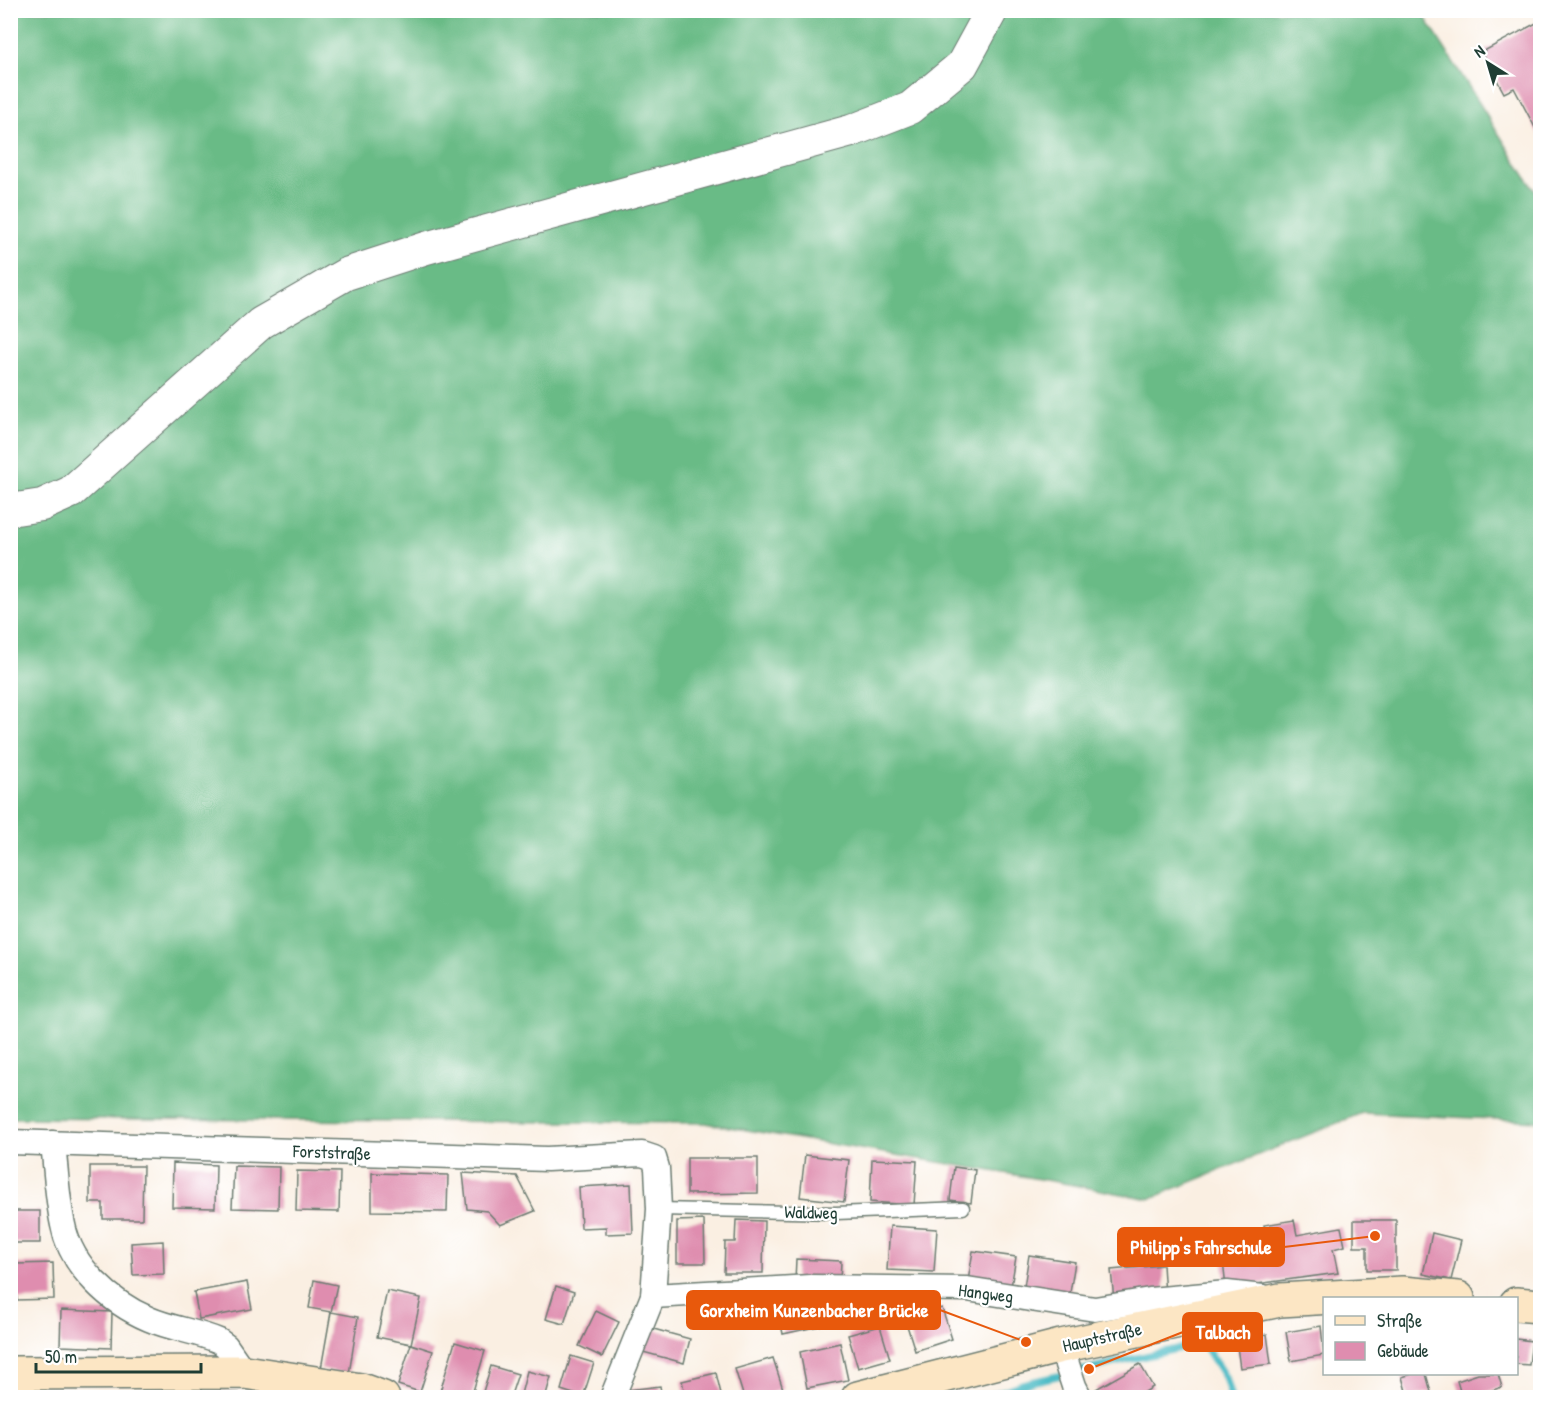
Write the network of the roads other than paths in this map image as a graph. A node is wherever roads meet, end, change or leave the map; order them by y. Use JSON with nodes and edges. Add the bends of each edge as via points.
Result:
{"nodes":[{"id":1,"x":992,"y":10,"type":"edge"},
{"id":2,"x":10,"y":510,"type":"edge"},
{"id":3,"x":10,"y":1142,"type":"edge"},
{"id":4,"x":53,"y":1143,"type":"junction"},
{"id":5,"x":963,"y":1208,"type":"dead end"},
{"id":6,"x":659,"y":1209,"type":"junction"},
{"id":7,"x":653,"y":1296,"type":"junction"},
{"id":8,"x":1332,"y":1297,"type":"edge"},
{"id":9,"x":1439,"y":1297,"type":"edge"},
{"id":10,"x":1323,"y":1298,"type":"edge"},
{"id":11,"x":1280,"y":1300,"type":"junction"},
{"id":12,"x":1518,"y":1304,"type":"edge"},
{"id":13,"x":1540,"y":1306,"type":"edge"},
{"id":14,"x":1064,"y":1354,"type":"junction"},
{"id":15,"x":244,"y":1372,"type":"junction"},
{"id":16,"x":10,"y":1373,"type":"edge"},
{"id":17,"x":1077,"y":1392,"type":"edge"},
{"id":18,"x":383,"y":1398,"type":"edge"},
{"id":19,"x":612,"y":1398,"type":"edge"},
{"id":20,"x":858,"y":1398,"type":"edge"}],
"edges":[{"from":1,"to":2,"type":"street","via":[[962,65],[910,108],[851,131],[426,248],[346,274],[261,323],[71,492],[42,505]]},
{"from":3,"to":4,"type":"street","name":"Forststraße"},
{"from":4,"to":6,"type":"street","name":"Forststraße","via":[[547,1159],[642,1154],[654,1158]]},
{"from":4,"to":15,"type":"street","via":[[63,1225],[79,1262],[102,1288],[134,1312],[219,1341]]},
{"from":5,"to":6,"type":"lane","name":"Waldweg","via":[[836,1213]]},
{"from":6,"to":7,"type":"street"},
{"from":7,"to":11,"type":"street","name":"Hangweg","via":[[810,1287],[967,1289],[1095,1309],[1227,1293]]},
{"from":7,"to":19,"type":"street"},
{"from":8,"to":9,"type":"main road","name":"Hauptstraße","via":[[1402,1293]]},
{"from":10,"to":11,"type":"main road","name":"Hauptstraße"},
{"from":11,"to":14,"type":"main road","name":"Hauptstraße"},
{"from":12,"to":13,"type":"main road"},
{"from":14,"to":17,"type":"street"},
{"from":14,"to":20,"type":"main road","name":"Hauptstraße"},
{"from":15,"to":16,"type":"main road"},
{"from":15,"to":18,"type":"main road","via":[[361,1390]]}]}
